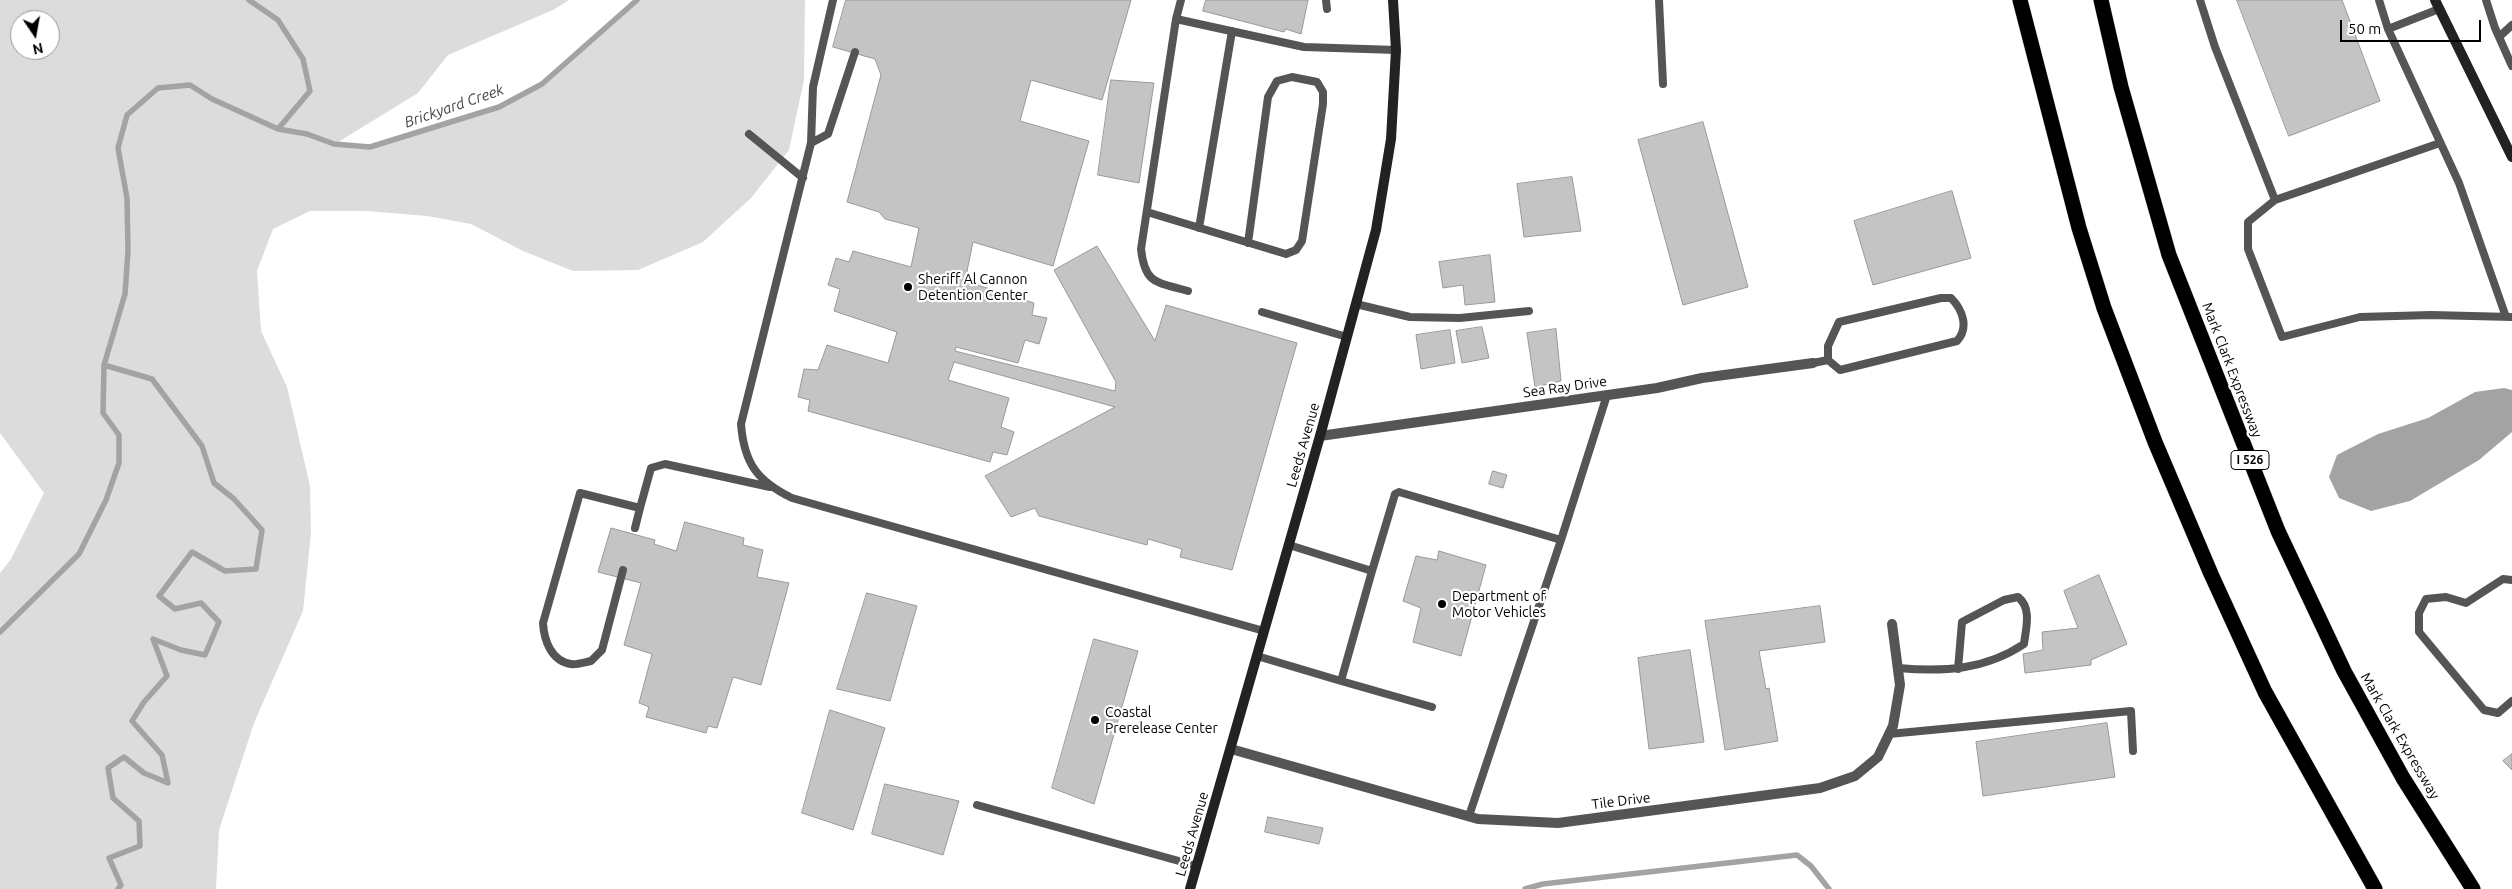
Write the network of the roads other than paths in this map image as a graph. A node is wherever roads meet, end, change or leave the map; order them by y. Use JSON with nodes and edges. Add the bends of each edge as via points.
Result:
{"nodes":[{"id":1,"x":833,"y":0,"type":"edge"},
{"id":2,"x":1180,"y":0,"type":"edge"},
{"id":3,"x":1326,"y":0,"type":"edge"},
{"id":4,"x":1393,"y":0,"type":"edge"},
{"id":5,"x":1659,"y":0,"type":"edge"},
{"id":6,"x":2020,"y":0,"type":"edge"},
{"id":7,"x":2101,"y":0,"type":"edge"},
{"id":8,"x":2200,"y":0,"type":"edge"},
{"id":9,"x":2379,"y":0,"type":"edge"},
{"id":10,"x":2486,"y":0,"type":"edge"},
{"id":11,"x":2437,"y":4,"type":"edge"},
{"id":12,"x":1327,"y":9,"type":"dead end"},
{"id":13,"x":1176,"y":19,"type":"junction"},
{"id":14,"x":2512,"y":25,"type":"edge"},
{"id":15,"x":2388,"y":29,"type":"junction"},
{"id":16,"x":1232,"y":31,"type":"junction"},
{"id":17,"x":2499,"y":37,"type":"junction"},
{"id":18,"x":1396,"y":50,"type":"junction"},
{"id":19,"x":855,"y":52,"type":"dead end"},
{"id":20,"x":2512,"y":66,"type":"edge"},
{"id":21,"x":1663,"y":84,"type":"dead end"},
{"id":22,"x":749,"y":134,"type":"dead end"},
{"id":23,"x":811,"y":143,"type":"junction"},
{"id":24,"x":2440,"y":143,"type":"junction"},
{"id":25,"x":2512,"y":157,"type":"edge"},
{"id":26,"x":803,"y":178,"type":"junction"},
{"id":27,"x":2275,"y":200,"type":"junction"},
{"id":28,"x":1147,"y":212,"type":"junction"},
{"id":29,"x":1199,"y":228,"type":"junction"},
{"id":30,"x":1248,"y":243,"type":"junction"},
{"id":31,"x":1188,"y":291,"type":"dead end"},
{"id":32,"x":1356,"y":304,"type":"junction"},
{"id":33,"x":1529,"y":311,"type":"dead end"},
{"id":34,"x":1262,"y":312,"type":"dead end"},
{"id":35,"x":2509,"y":317,"type":"edge"},
{"id":36,"x":1347,"y":336,"type":"junction"},
{"id":37,"x":1828,"y":360,"type":"junction"},
{"id":38,"x":1813,"y":363,"type":"joint"},
{"id":39,"x":1607,"y":395,"type":"junction"},
{"id":40,"x":1320,"y":436,"type":"junction"},
{"id":41,"x":770,"y":487,"type":"junction"},
{"id":42,"x":640,"y":508,"type":"junction"},
{"id":43,"x":635,"y":528,"type":"dead end"},
{"id":44,"x":1561,"y":540,"type":"junction"},
{"id":45,"x":1289,"y":545,"type":"junction"},
{"id":46,"x":623,"y":570,"type":"dead end"},
{"id":47,"x":1372,"y":571,"type":"junction"},
{"id":48,"x":2512,"y":580,"type":"edge"},
{"id":49,"x":1892,"y":624,"type":"dead end"},
{"id":50,"x":1264,"y":631,"type":"junction"},
{"id":51,"x":1257,"y":656,"type":"junction"},
{"id":52,"x":1898,"y":668,"type":"junction"},
{"id":53,"x":1958,"y":669,"type":"junction"},
{"id":54,"x":1341,"y":681,"type":"junction"},
{"id":55,"x":2512,"y":701,"type":"edge"},
{"id":56,"x":1432,"y":707,"type":"dead end"},
{"id":57,"x":1889,"y":734,"type":"junction"},
{"id":58,"x":1230,"y":749,"type":"junction"},
{"id":59,"x":2133,"y":751,"type":"dead end"},
{"id":60,"x":977,"y":805,"type":"dead end"},
{"id":61,"x":1469,"y":816,"type":"junction"},
{"id":62,"x":1197,"y":866,"type":"junction"},
{"id":63,"x":1190,"y":889,"type":"edge"},
{"id":64,"x":2375,"y":889,"type":"edge"},
{"id":65,"x":2473,"y":889,"type":"edge"}],
"edges":[{"from":1,"to":23,"type":"lane","via":[[813,87]]},
{"from":2,"to":13,"type":"lane"},
{"from":3,"to":12,"type":"lane"},
{"from":4,"to":18,"type":"street","name":"Leeds Avenue"},
{"from":5,"to":21,"type":"lane"},
{"from":6,"to":64,"type":"highway","via":[[2079,228],[2104,308],[2155,442],[2210,574],[2265,692]]},
{"from":7,"to":65,"type":"highway","name":"Mark Clark Expressway","number":"I 526","via":[[2121,87],[2169,255],[2278,531],[2344,671],[2403,778]]},
{"from":8,"to":27,"type":"lane"},
{"from":9,"to":15,"type":"lane"},
{"from":10,"to":17,"type":"lane"},
{"from":11,"to":15,"type":"lane"},
{"from":11,"to":25,"type":"street"},
{"from":13,"to":16,"type":"lane"},
{"from":13,"to":28,"type":"lane"},
{"from":14,"to":17,"type":"lane"},
{"from":15,"to":24,"type":"lane"},
{"from":16,"to":18,"type":"lane","via":[[1304,47]]},
{"from":16,"to":29,"type":"lane"},
{"from":17,"to":20,"type":"lane"},
{"from":18,"to":32,"type":"street","name":"Leeds Avenue","via":[[1391,139],[1376,230]]},
{"from":19,"to":23,"type":"lane","via":[[828,134]]},
{"from":22,"to":26,"type":"lane"},
{"from":23,"to":26,"type":"lane"},
{"from":24,"to":27,"type":"lane"},
{"from":24,"to":35,"type":"lane","via":[[2459,184]]},
{"from":26,"to":41,"type":"lane","via":[[741,424],[743,447],[753,468]]},
{"from":27,"to":35,"type":"lane","via":[[2248,222],[2248,249],[2282,337],[2360,317]]},
{"from":28,"to":29,"type":"lane"},
{"from":28,"to":31,"type":"lane","via":[[1141,249],[1143,269],[1154,281]]},
{"from":29,"to":30,"type":"lane"},
{"from":30,"to":30,"type":"lane","via":[[1286,254],[1296,250],[1302,241],[1323,104],[1323,92],[1316,82],[1292,77],[1277,81],[1268,97]]},
{"from":32,"to":33,"type":"lane","via":[[1410,317],[1460,318]]},
{"from":32,"to":36,"type":"street","name":"Leeds Avenue"},
{"from":34,"to":36,"type":"lane"},
{"from":36,"to":40,"type":"street","name":"Leeds Avenue"},
{"from":37,"to":37,"type":"lane","via":[[1828,346],[1839,322],[1941,298],[1951,298],[1958,306],[1964,328],[1957,341],[1840,370]]},
{"from":37,"to":38,"type":"lane"},
{"from":38,"to":39,"type":"street","name":"Sea Ray Drive"},
{"from":39,"to":40,"type":"street","name":"Sea Ray Drive"},
{"from":39,"to":44,"type":"lane"},
{"from":40,"to":45,"type":"street","name":"Leeds Avenue"},
{"from":41,"to":42,"type":"lane","via":[[665,464],[651,468]]},
{"from":41,"to":50,"type":"lane","via":[[792,498]]},
{"from":42,"to":43,"type":"lane"},
{"from":42,"to":46,"type":"lane","via":[[580,493],[543,623],[544,638],[555,657],[570,664],[591,661],[602,650]]},
{"from":44,"to":47,"type":"lane","via":[[1399,492],[1395,494]]},
{"from":44,"to":61,"type":"lane"},
{"from":45,"to":47,"type":"lane"},
{"from":45,"to":50,"type":"street","name":"Leeds Avenue"},
{"from":47,"to":54,"type":"lane"},
{"from":48,"to":55,"type":"lane","via":[[2503,579],[2466,603],[2446,597],[2426,599],[2419,613],[2419,632],[2484,710],[2498,713]]},
{"from":49,"to":52,"type":"street","name":"Tile Drive"},
{"from":50,"to":51,"type":"street","name":"Leeds Avenue"},
{"from":51,"to":54,"type":"lane"},
{"from":51,"to":58,"type":"street","name":"Leeds Avenue"},
{"from":52,"to":53,"type":"lane"},
{"from":52,"to":57,"type":"street","name":"Tile Drive","via":[[1900,685]]},
{"from":53,"to":53,"type":"lane","via":[[1986,664],[2024,644],[2027,611],[2024,602],[2018,597],[2004,600],[1962,622]]},
{"from":54,"to":56,"type":"lane"},
{"from":57,"to":59,"type":"lane","via":[[2131,711]]},
{"from":57,"to":61,"type":"street","name":"Tile Drive","via":[[1878,757],[1854,776],[1820,788],[1558,823]]},
{"from":58,"to":61,"type":"street","name":"Tile Drive"},
{"from":58,"to":62,"type":"street","name":"Leeds Avenue"},
{"from":60,"to":62,"type":"lane"},
{"from":62,"to":63,"type":"street","name":"Leeds Avenue"}]}
